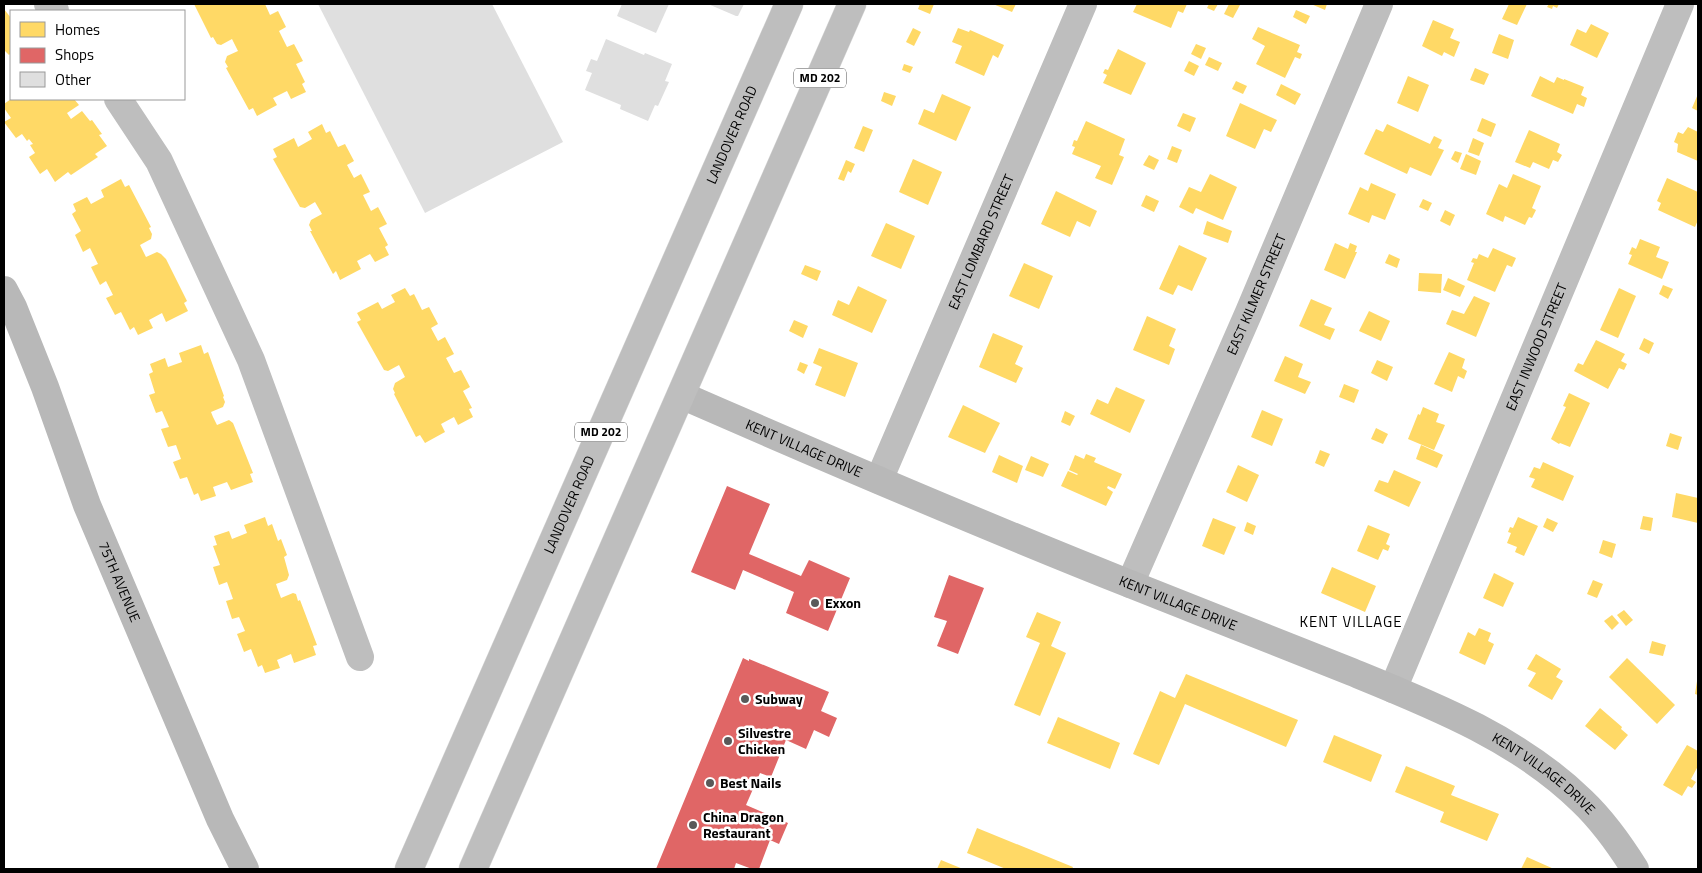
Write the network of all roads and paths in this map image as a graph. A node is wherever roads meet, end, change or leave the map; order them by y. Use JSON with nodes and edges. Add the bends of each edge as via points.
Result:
{"nodes":[{"id":1,"x":789,"y":4,"type":"edge"},
{"id":2,"x":852,"y":4,"type":"edge"},
{"id":3,"x":1083,"y":4,"type":"edge"},
{"id":4,"x":1380,"y":4,"type":"edge"},
{"id":5,"x":1680,"y":4,"type":"edge"},
{"id":6,"x":119,"y":100,"type":"edge"},
{"id":7,"x":4,"y":290,"type":"edge"},
{"id":8,"x":681,"y":395,"type":"junction"},
{"id":9,"x":879,"y":480,"type":"junction"},
{"id":10,"x":1130,"y":584,"type":"junction"},
{"id":11,"x":360,"y":657,"type":"dead end"},
{"id":12,"x":1393,"y":689,"type":"junction"},
{"id":13,"x":245,"y":869,"type":"edge"},
{"id":14,"x":409,"y":869,"type":"edge"},
{"id":15,"x":473,"y":869,"type":"edge"},
{"id":16,"x":1635,"y":869,"type":"edge"}],
"edges":[{"from":1,"to":14,"type":"street","name":"LANDOVER ROAD","number":"MD 202"},
{"from":2,"to":8,"type":"street","number":"MD 202"},
{"from":3,"to":9,"type":"street","name":"EAST LOMBARD STREET"},
{"from":4,"to":10,"type":"street","name":"EAST KILMER STREET"},
{"from":5,"to":12,"type":"street","name":"EAST INWOOD STREET"},
{"from":6,"to":11,"type":"street","via":[[159,161],[251,360]]},
{"from":7,"to":13,"type":"street","name":"75TH AVENUE","via":[[45,387],[90,512],[220,819]]},
{"from":8,"to":9,"type":"street","name":"KENT VILLAGE DRIVE"},
{"from":8,"to":15,"type":"street","number":"MD 202"},
{"from":9,"to":10,"type":"street","name":"KENT VILLAGE DRIVE"},
{"from":10,"to":12,"type":"street","name":"KENT VILLAGE DRIVE"},
{"from":12,"to":16,"type":"street","name":"KENT VILLAGE DRIVE","via":[[1445,711],[1502,741],[1546,770],[1583,801]]}]}
